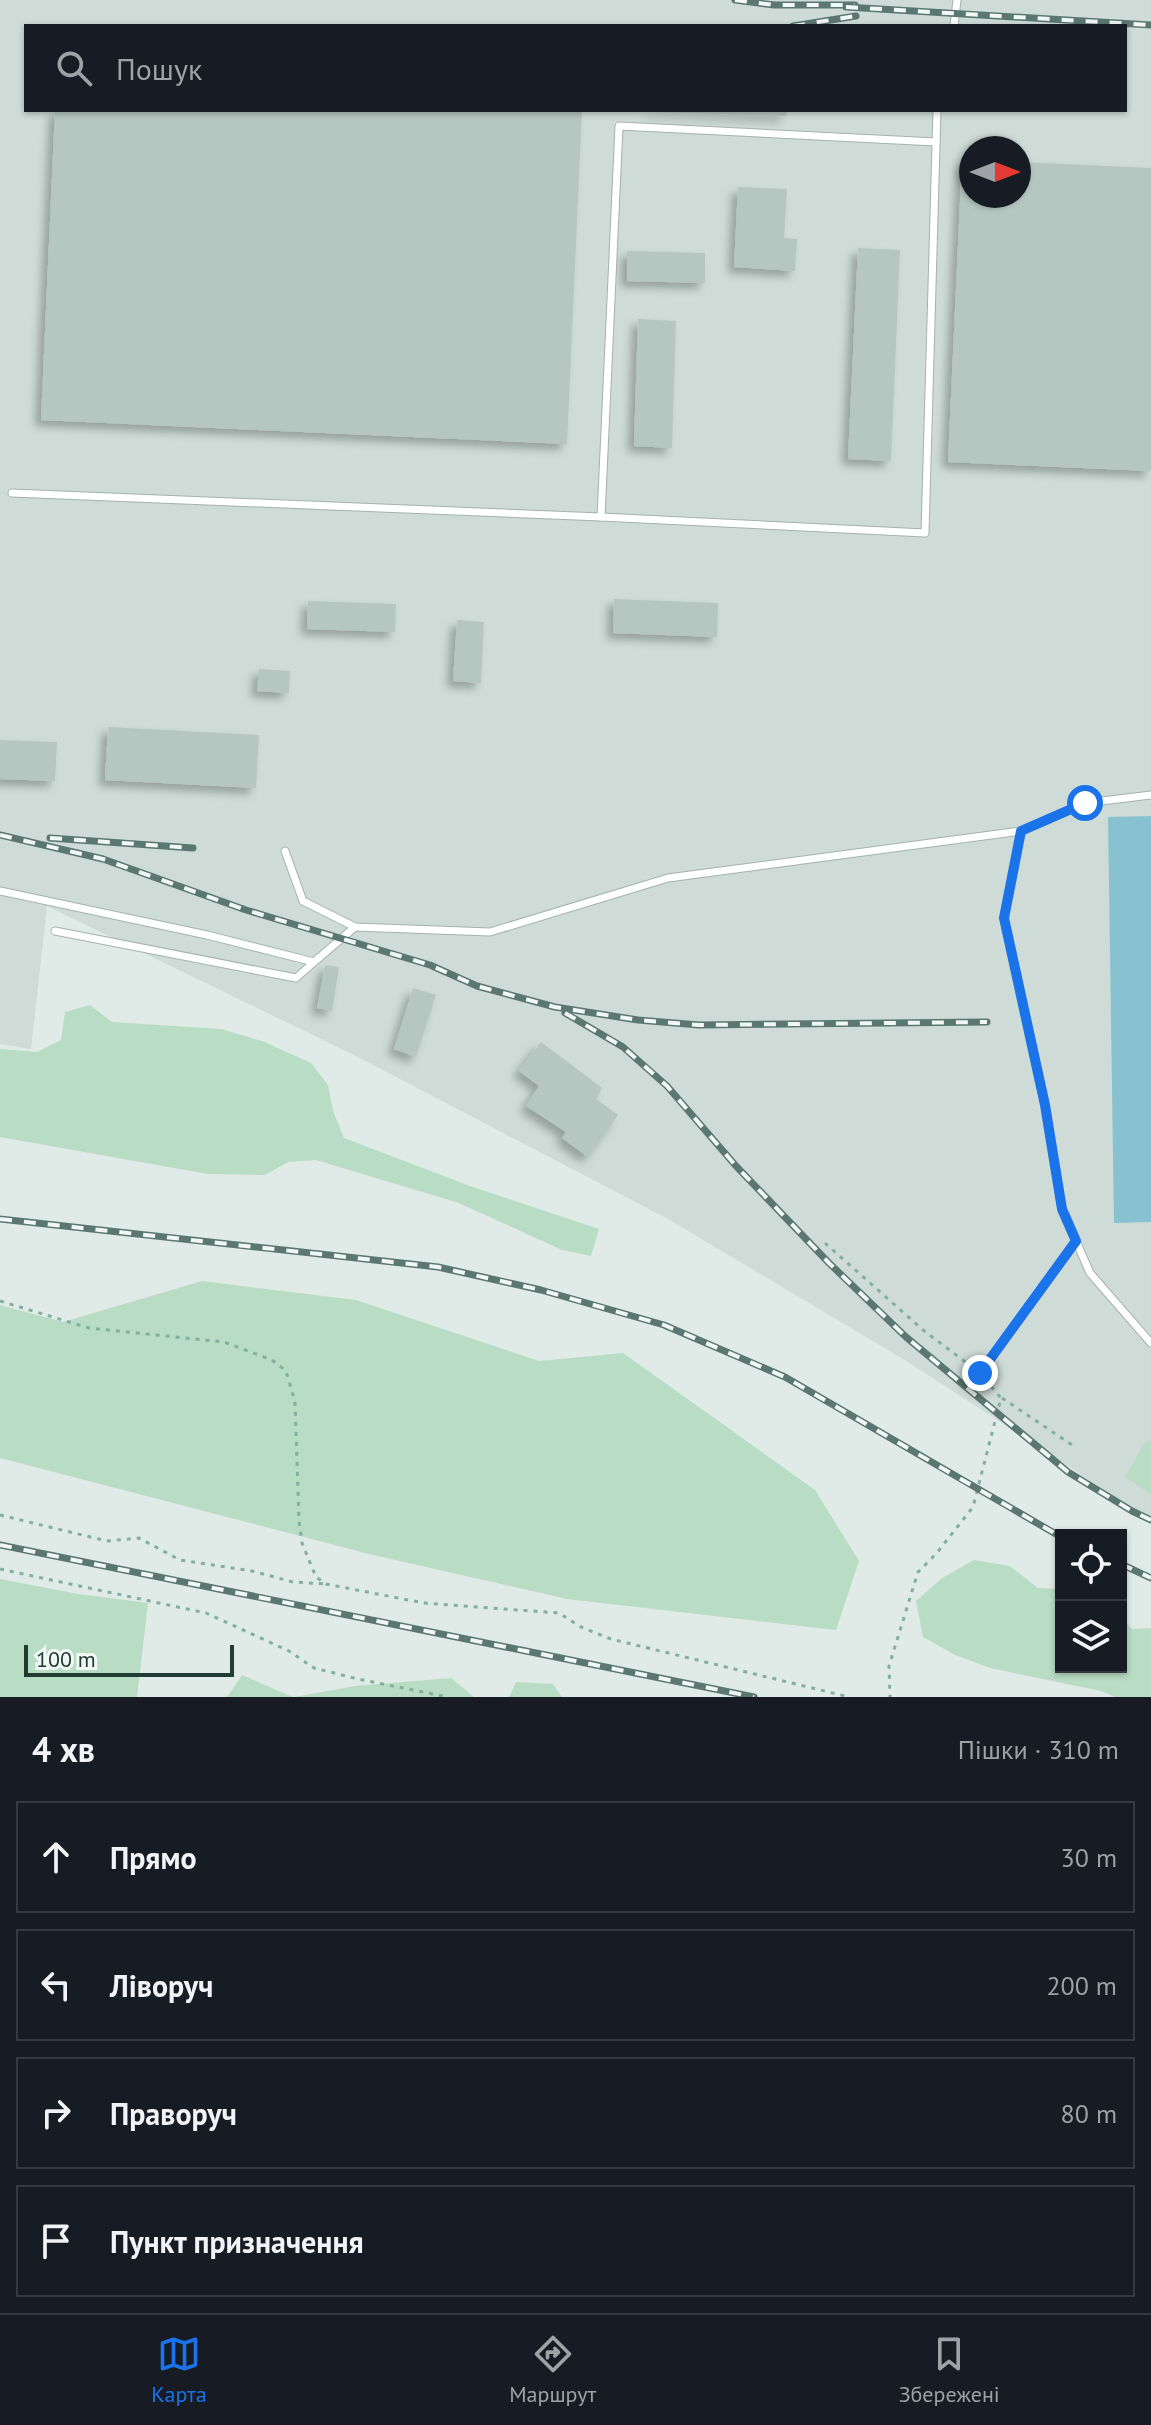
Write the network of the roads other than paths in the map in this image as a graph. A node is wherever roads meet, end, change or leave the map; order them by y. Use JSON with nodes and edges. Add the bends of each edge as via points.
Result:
{"nodes":[{"id":1,"x":957,"y":0,"type":"edge"},
{"id":2,"x":954,"y":24,"type":"edge"},
{"id":3,"x":937,"y":112,"type":"edge"},
{"id":4,"x":936,"y":142,"type":"junction"},
{"id":5,"x":12,"y":493,"type":"dead end"},
{"id":6,"x":601,"y":517,"type":"junction"},
{"id":7,"x":1151,"y":795,"type":"edge"},
{"id":8,"x":1021,"y":831,"type":"junction"},
{"id":9,"x":285,"y":851,"type":"dead end"},
{"id":10,"x":0,"y":891,"type":"edge"},
{"id":11,"x":355,"y":927,"type":"junction"},
{"id":12,"x":55,"y":931,"type":"dead end"},
{"id":13,"x":314,"y":962,"type":"junction"},
{"id":14,"x":1151,"y":1343,"type":"edge"}],
"edges":[{"from":1,"to":2,"type":"lane"},
{"from":3,"to":4,"type":"lane"},
{"from":4,"to":6,"type":"lane","via":[[619,126]]},
{"from":4,"to":6,"type":"lane","via":[[925,533]]},
{"from":5,"to":6,"type":"lane"},
{"from":7,"to":8,"type":"lane","via":[[1085,803]]},
{"from":8,"to":11,"type":"lane","via":[[668,878],[490,932]]},
{"from":8,"to":14,"type":"lane","via":[[1004,918],[1062,1209],[1090,1273]]},
{"from":9,"to":11,"type":"lane","via":[[303,901]]},
{"from":10,"to":13,"type":"lane"},
{"from":11,"to":13,"type":"lane"},
{"from":12,"to":13,"type":"lane","via":[[296,978]]}]}
